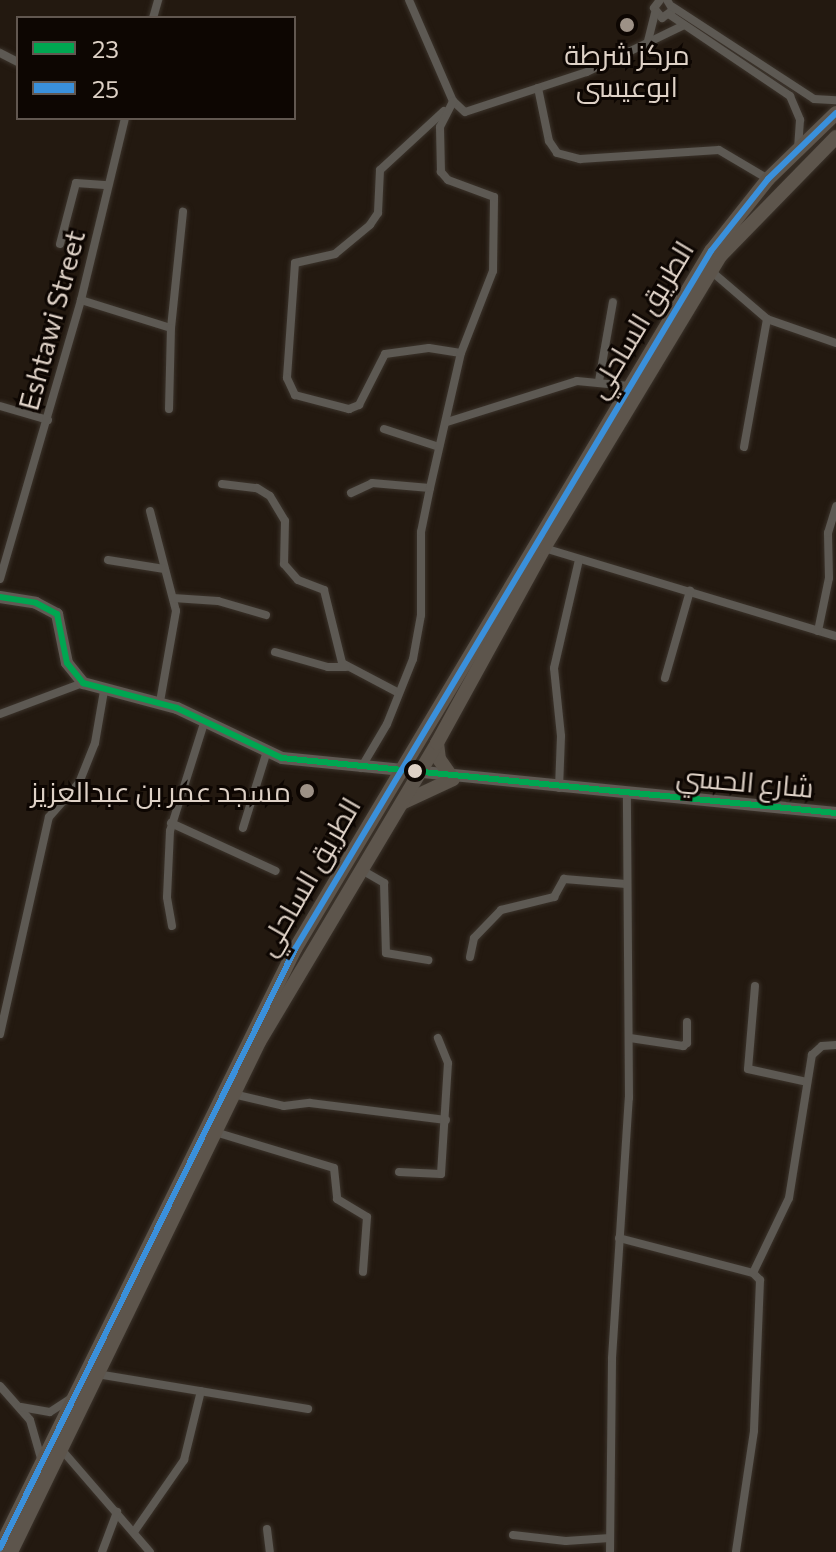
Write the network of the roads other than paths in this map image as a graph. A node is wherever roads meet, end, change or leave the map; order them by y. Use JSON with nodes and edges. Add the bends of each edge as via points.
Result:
{"nodes":[{"id":1,"x":409,"y":0,"type":"edge"},
{"id":2,"x":660,"y":0,"type":"edge"},
{"id":3,"x":669,"y":10,"type":"edge"},
{"id":4,"x":655,"y":12,"type":"junction"},
{"id":5,"x":682,"y":26,"type":"junction"},
{"id":6,"x":666,"y":34,"type":"junction"},
{"id":7,"x":647,"y":45,"type":"junction"},
{"id":8,"x":538,"y":88,"type":"junction"},
{"id":9,"x":836,"y":100,"type":"edge"},
{"id":10,"x":453,"y":101,"type":"junction"},
{"id":11,"x":836,"y":113,"type":"edge"},
{"id":12,"x":124,"y":120,"type":"edge"},
{"id":13,"x":836,"y":137,"type":"edge"},
{"id":14,"x":798,"y":147,"type":"junction"},
{"id":15,"x":768,"y":179,"type":"junction"},
{"id":16,"x":108,"y":185,"type":"junction"},
{"id":17,"x":183,"y":212,"type":"dead end"},
{"id":18,"x":60,"y":244,"type":"dead end"},
{"id":19,"x":711,"y":271,"type":"junction"},
{"id":20,"x":81,"y":300,"type":"junction"},
{"id":21,"x":613,"y":302,"type":"dead end"},
{"id":22,"x":767,"y":319,"type":"junction"},
{"id":23,"x":171,"y":328,"type":"junction"},
{"id":24,"x":836,"y":343,"type":"edge"},
{"id":25,"x":461,"y":353,"type":"junction"},
{"id":26,"x":599,"y":381,"type":"junction"},
{"id":27,"x":629,"y":386,"type":"junction"},
{"id":28,"x":0,"y":406,"type":"edge"},
{"id":29,"x":169,"y":409,"type":"dead end"},
{"id":30,"x":48,"y":420,"type":"junction"},
{"id":31,"x":447,"y":422,"type":"junction"},
{"id":32,"x":384,"y":429,"type":"dead end"},
{"id":33,"x":439,"y":447,"type":"junction"},
{"id":34,"x":744,"y":447,"type":"dead end"},
{"id":35,"x":222,"y":484,"type":"dead end"},
{"id":36,"x":430,"y":488,"type":"junction"},
{"id":37,"x":351,"y":493,"type":"dead end"},
{"id":38,"x":836,"y":506,"type":"edge"},
{"id":39,"x":150,"y":511,"type":"dead end"},
{"id":40,"x":544,"y":548,"type":"junction"},
{"id":41,"x":108,"y":560,"type":"dead end"},
{"id":42,"x":579,"y":560,"type":"junction"},
{"id":43,"x":164,"y":569,"type":"junction"},
{"id":44,"x":0,"y":579,"type":"edge"},
{"id":45,"x":690,"y":591,"type":"junction"},
{"id":46,"x":0,"y":597,"type":"edge"},
{"id":47,"x":173,"y":598,"type":"junction"},
{"id":48,"x":266,"y":615,"type":"dead end"},
{"id":49,"x":818,"y":631,"type":"junction"},
{"id":50,"x":836,"y":636,"type":"edge"},
{"id":51,"x":275,"y":652,"type":"dead end"},
{"id":52,"x":347,"y":667,"type":"junction"},
{"id":53,"x":665,"y":678,"type":"dead end"},
{"id":54,"x":83,"y":683,"type":"junction"},
{"id":55,"x":104,"y":691,"type":"junction"},
{"id":56,"x":399,"y":693,"type":"junction"},
{"id":57,"x":160,"y":702,"type":"junction"},
{"id":58,"x":0,"y":714,"type":"edge"},
{"id":59,"x":205,"y":720,"type":"junction"},
{"id":60,"x":437,"y":743,"type":"junction"},
{"id":61,"x":267,"y":751,"type":"junction"},
{"id":62,"x":361,"y":768,"type":"junction"},
{"id":63,"x":399,"y":772,"type":"junction"},
{"id":64,"x":418,"y":774,"type":"junction"},
{"id":65,"x":453,"y":779,"type":"junction"},
{"id":66,"x":559,"y":789,"type":"junction"},
{"id":67,"x":627,"y":796,"type":"junction"},
{"id":68,"x":399,"y":807,"type":"junction"},
{"id":69,"x":836,"y":813,"type":"edge"},
{"id":70,"x":171,"y":823,"type":"junction"},
{"id":71,"x":243,"y":828,"type":"dead end"},
{"id":72,"x":360,"y":868,"type":"junction"},
{"id":73,"x":276,"y":871,"type":"dead end"},
{"id":74,"x":626,"y":884,"type":"junction"},
{"id":75,"x":172,"y":926,"type":"dead end"},
{"id":76,"x":470,"y":957,"type":"dead end"},
{"id":77,"x":428,"y":960,"type":"dead end"},
{"id":78,"x":755,"y":986,"type":"dead end"},
{"id":79,"x":687,"y":1022,"type":"dead end"},
{"id":80,"x":0,"y":1034,"type":"edge"},
{"id":81,"x":438,"y":1038,"type":"dead end"},
{"id":82,"x":630,"y":1038,"type":"junction"},
{"id":83,"x":836,"y":1045,"type":"edge"},
{"id":84,"x":807,"y":1082,"type":"junction"},
{"id":85,"x":233,"y":1094,"type":"junction"},
{"id":86,"x":446,"y":1120,"type":"junction"},
{"id":87,"x":215,"y":1132,"type":"junction"},
{"id":88,"x":399,"y":1172,"type":"dead end"},
{"id":89,"x":619,"y":1238,"type":"junction"},
{"id":90,"x":363,"y":1272,"type":"dead end"},
{"id":91,"x":753,"y":1273,"type":"junction"},
{"id":92,"x":97,"y":1374,"type":"junction"},
{"id":93,"x":0,"y":1386,"type":"edge"},
{"id":94,"x":201,"y":1391,"type":"junction"},
{"id":95,"x":70,"y":1399,"type":"junction"},
{"id":96,"x":21,"y":1407,"type":"junction"},
{"id":97,"x":308,"y":1409,"type":"dead end"},
{"id":98,"x":60,"y":1448,"type":"junction"},
{"id":99,"x":41,"y":1458,"type":"junction"},
{"id":100,"x":117,"y":1512,"type":"junction"},
{"id":101,"x":267,"y":1529,"type":"dead end"},
{"id":102,"x":134,"y":1532,"type":"junction"},
{"id":103,"x":513,"y":1535,"type":"dead end"},
{"id":104,"x":610,"y":1538,"type":"junction"},
{"id":105,"x":0,"y":1548,"type":"edge"},
{"id":106,"x":149,"y":1551,"type":"edge"},
{"id":107,"x":11,"y":1552,"type":"edge"},
{"id":108,"x":102,"y":1552,"type":"edge"},
{"id":109,"x":270,"y":1552,"type":"edge"},
{"id":110,"x":612,"y":1552,"type":"edge"},
{"id":111,"x":736,"y":1552,"type":"edge"}],
"edges":[{"from":1,"to":10,"type":"street"},
{"from":2,"to":4,"type":"street"},
{"from":3,"to":4,"type":"street"},
{"from":3,"to":5,"type":"street"},
{"from":3,"to":6,"type":"street"},
{"from":3,"to":9,"type":"street","via":[[814,99]]},
{"from":4,"to":7,"type":"street"},
{"from":5,"to":6,"type":"street"},
{"from":5,"to":14,"type":"street","via":[[790,96],[800,120]]},
{"from":6,"to":7,"type":"street"},
{"from":7,"to":8,"type":"street"},
{"from":8,"to":10,"type":"street","via":[[476,111],[465,112]]},
{"from":8,"to":15,"type":"street","via":[[549,141],[557,153],[620,158],[719,150]]},
{"from":10,"to":25,"type":"street","via":[[440,127],[441,172],[448,180],[494,197],[496,209],[493,271]]},
{"from":10,"to":25,"type":"street","via":[[380,170],[378,213],[363,232],[335,254],[295,263],[287,378],[295,395],[349,409],[359,405],[385,354],[429,348]]},
{"from":11,"to":14,"type":"highway","name":"الطريق الساحلي"},
{"from":12,"to":16,"type":"street","name":"Eshtawi Street"},
{"from":13,"to":19,"type":"highway","name":"الطريق الساحلي"},
{"from":14,"to":15,"type":"highway","name":"الطريق الساحلي"},
{"from":15,"to":27,"type":"highway","name":"الطريق الساحلي","via":[[711,251]]},
{"from":16,"to":18,"type":"street","via":[[76,183]]},
{"from":16,"to":20,"type":"street","name":"Eshtawi Street"},
{"from":17,"to":23,"type":"street"},
{"from":19,"to":22,"type":"street"},
{"from":19,"to":40,"type":"highway","name":"الطريق الساحلي"},
{"from":20,"to":23,"type":"street"},
{"from":20,"to":30,"type":"street","name":"Eshtawi Street"},
{"from":21,"to":26,"type":"street"},
{"from":22,"to":24,"type":"street"},
{"from":22,"to":34,"type":"street"},
{"from":23,"to":29,"type":"street"},
{"from":25,"to":31,"type":"street"},
{"from":26,"to":27,"type":"street"},
{"from":26,"to":31,"type":"street","via":[[577,381]]},
{"from":27,"to":63,"type":"highway","name":"الطريق الساحلي"},
{"from":28,"to":30,"type":"street"},
{"from":30,"to":44,"type":"street","name":"Eshtawi Street"},
{"from":31,"to":33,"type":"street"},
{"from":32,"to":33,"type":"street"},
{"from":33,"to":36,"type":"street"},
{"from":35,"to":52,"type":"street","via":[[257,488],[270,496],[285,521],[284,564],[298,580],[324,590],[338,654]]},
{"from":36,"to":37,"type":"street","via":[[372,483]]},
{"from":36,"to":56,"type":"street","via":[[419,561],[421,615],[413,659]]},
{"from":38,"to":49,"type":"street","via":[[828,533],[829,578]]},
{"from":39,"to":43,"type":"street"},
{"from":40,"to":42,"type":"street"},
{"from":40,"to":60,"type":"highway","name":"الطريق الساحلي"},
{"from":41,"to":43,"type":"street"},
{"from":42,"to":45,"type":"street"},
{"from":42,"to":66,"type":"street","via":[[554,668],[561,736]]},
{"from":43,"to":47,"type":"street"},
{"from":45,"to":49,"type":"street"},
{"from":45,"to":53,"type":"street"},
{"from":46,"to":54,"type":"street","via":[[36,603],[57,614],[67,663]]},
{"from":47,"to":48,"type":"street","via":[[218,601]]},
{"from":47,"to":57,"type":"street","via":[[173,636]]},
{"from":49,"to":50,"type":"street"},
{"from":51,"to":52,"type":"street"},
{"from":52,"to":56,"type":"street"},
{"from":54,"to":55,"type":"street","name":"شارع الحسي"},
{"from":54,"to":58,"type":"street"},
{"from":55,"to":57,"type":"street","name":"شارع الحسي"},
{"from":55,"to":80,"type":"street","via":[[95,743],[79,783],[49,817]]},
{"from":56,"to":62,"type":"street"},
{"from":57,"to":59,"type":"street","name":"شارع الحسي"},
{"from":59,"to":61,"type":"street","name":"شارع الحسي"},
{"from":59,"to":70,"type":"street"},
{"from":60,"to":64,"type":"highway","name":"الطريق الساحلي"},
{"from":60,"to":65,"type":"highway","via":[[442,767]]},
{"from":61,"to":62,"type":"street","name":"شارع الحسي","via":[[293,760]]},
{"from":61,"to":71,"type":"street"},
{"from":62,"to":63,"type":"street","name":"شارع الحسي"},
{"from":63,"to":64,"type":"street","name":"شارع الحسي"},
{"from":63,"to":95,"type":"highway","name":"الطريق الساحلي","via":[[272,991]]},
{"from":64,"to":65,"type":"street","name":"شارع الحسي"},
{"from":64,"to":68,"type":"highway","name":"الطريق الساحلي"},
{"from":65,"to":66,"type":"street","name":"شارع الحسي"},
{"from":65,"to":68,"type":"highway","via":[[424,788]]},
{"from":66,"to":67,"type":"street","name":"شارع الحسي"},
{"from":67,"to":69,"type":"street","name":"شارع الحسي"},
{"from":67,"to":74,"type":"street"},
{"from":68,"to":72,"type":"highway","name":"الطريق الساحلي"},
{"from":70,"to":73,"type":"street"},
{"from":70,"to":75,"type":"street","via":[[167,897]]},
{"from":72,"to":77,"type":"street","via":[[384,883],[386,953]]},
{"from":72,"to":85,"type":"highway","name":"الطريق الساحلي"},
{"from":74,"to":76,"type":"street","via":[[564,879],[554,897],[501,910],[474,938]]},
{"from":74,"to":82,"type":"street"},
{"from":78,"to":84,"type":"street","via":[[748,1069]]},
{"from":79,"to":82,"type":"street","via":[[683,1046]]},
{"from":81,"to":86,"type":"street","via":[[448,1063]]},
{"from":82,"to":89,"type":"street"},
{"from":83,"to":84,"type":"street","via":[[815,1050]]},
{"from":84,"to":91,"type":"street","via":[[789,1198]]},
{"from":85,"to":86,"type":"street","via":[[284,1106],[310,1103]]},
{"from":85,"to":87,"type":"highway","name":"الطريق الساحلي"},
{"from":86,"to":88,"type":"street","via":[[441,1174]]},
{"from":87,"to":90,"type":"street","via":[[334,1168],[337,1199],[367,1217]]},
{"from":87,"to":92,"type":"highway","name":"الطريق الساحلي"},
{"from":89,"to":91,"type":"street"},
{"from":89,"to":104,"type":"street"},
{"from":91,"to":111,"type":"street","via":[[761,1287],[756,1405]]},
{"from":92,"to":94,"type":"street"},
{"from":92,"to":98,"type":"highway","name":"الطريق الساحلي"},
{"from":93,"to":96,"type":"street"},
{"from":94,"to":97,"type":"street"},
{"from":94,"to":102,"type":"street","via":[[184,1460]]},
{"from":95,"to":96,"type":"street","via":[[50,1412]]},
{"from":95,"to":99,"type":"highway","name":"الطريق الساحلي"},
{"from":96,"to":99,"type":"street"},
{"from":98,"to":100,"type":"street"},
{"from":98,"to":107,"type":"highway","name":"الطريق الساحلي"},
{"from":99,"to":105,"type":"highway","name":"الطريق الساحلي"},
{"from":100,"to":102,"type":"street"},
{"from":100,"to":108,"type":"street"},
{"from":101,"to":109,"type":"street"},
{"from":102,"to":106,"type":"street"},
{"from":103,"to":104,"type":"street","via":[[566,1541]]},
{"from":104,"to":110,"type":"street"}]}
